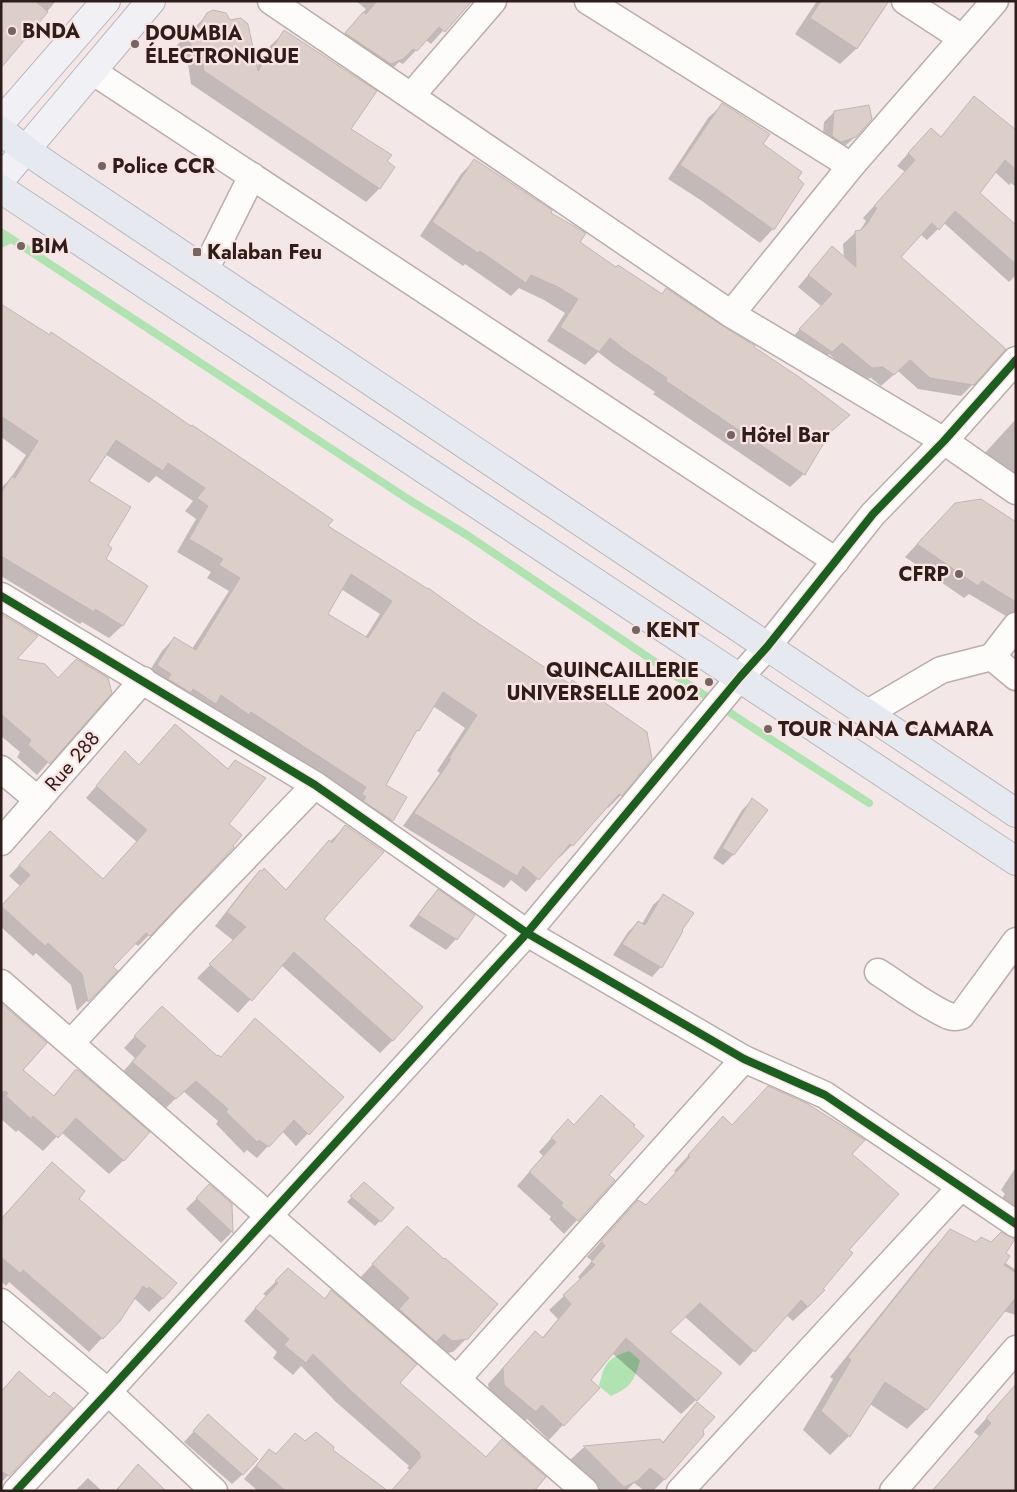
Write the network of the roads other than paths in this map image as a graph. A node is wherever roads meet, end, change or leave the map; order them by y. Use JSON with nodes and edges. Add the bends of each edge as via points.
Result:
{"nodes":[{"id":1,"x":106,"y":1,"type":"edge"},
{"id":2,"x":151,"y":1,"type":"edge"},
{"id":3,"x":271,"y":1,"type":"edge"},
{"id":4,"x":493,"y":1,"type":"edge"},
{"id":5,"x":588,"y":1,"type":"edge"},
{"id":6,"x":905,"y":1,"type":"edge"},
{"id":7,"x":995,"y":1,"type":"edge"},
{"id":8,"x":962,"y":38,"type":"junction"},
{"id":9,"x":92,"y":71,"type":"junction"},
{"id":10,"x":411,"y":96,"type":"junction"},
{"id":11,"x":1,"y":122,"type":"edge"},
{"id":12,"x":1,"y":130,"type":"edge"},
{"id":13,"x":26,"y":150,"type":"junction"},
{"id":14,"x":850,"y":166,"type":"junction"},
{"id":15,"x":252,"y":176,"type":"junction"},
{"id":16,"x":1,"y":179,"type":"edge"},
{"id":17,"x":1,"y":189,"type":"edge"},
{"id":18,"x":205,"y":270,"type":"junction"},
{"id":19,"x":731,"y":314,"type":"junction"},
{"id":20,"x":1016,"y":360,"type":"edge"},
{"id":21,"x":944,"y":441,"type":"junction"},
{"id":22,"x":1016,"y":491,"type":"edge"},
{"id":23,"x":836,"y":561,"type":"junction"},
{"id":24,"x":1,"y":596,"type":"edge"},
{"id":25,"x":1016,"y":626,"type":"edge"},
{"id":26,"x":767,"y":647,"type":"junction"},
{"id":27,"x":992,"y":657,"type":"junction"},
{"id":28,"x":1016,"y":676,"type":"edge"},
{"id":29,"x":740,"y":677,"type":"junction"},
{"id":30,"x":143,"y":680,"type":"junction"},
{"id":31,"x":866,"y":714,"type":"junction"},
{"id":32,"x":1,"y":769,"type":"edge"},
{"id":33,"x":315,"y":785,"type":"junction"},
{"id":34,"x":38,"y":800,"type":"junction"},
{"id":35,"x":1016,"y":813,"type":"edge"},
{"id":36,"x":1,"y":842,"type":"edge"},
{"id":37,"x":1016,"y":861,"type":"edge"},
{"id":38,"x":527,"y":933,"type":"junction"},
{"id":39,"x":1016,"y":941,"type":"edge"},
{"id":40,"x":878,"y":972,"type":"dead end"},
{"id":41,"x":1,"y":983,"type":"edge"},
{"id":42,"x":71,"y":1044,"type":"junction"},
{"id":43,"x":744,"y":1059,"type":"junction"},
{"id":44,"x":960,"y":1188,"type":"junction"},
{"id":45,"x":270,"y":1216,"type":"junction"},
{"id":46,"x":1016,"y":1224,"type":"edge"},
{"id":47,"x":1,"y":1302,"type":"edge"},
{"id":48,"x":1016,"y":1349,"type":"edge"},
{"id":49,"x":457,"y":1380,"type":"junction"},
{"id":50,"x":108,"y":1392,"type":"junction"},
{"id":51,"x":16,"y":1491,"type":"edge"},
{"id":52,"x":214,"y":1491,"type":"edge"},
{"id":53,"x":585,"y":1491,"type":"edge"},
{"id":54,"x":680,"y":1491,"type":"edge"},
{"id":55,"x":893,"y":1491,"type":"edge"}],
"edges":[{"from":1,"to":11,"type":"main road"},
{"from":2,"to":9,"type":"main road"},
{"from":3,"to":10,"type":"street"},
{"from":4,"to":10,"type":"street"},
{"from":5,"to":14,"type":"street"},
{"from":6,"to":8,"type":"street"},
{"from":7,"to":8,"type":"street"},
{"from":8,"to":14,"type":"street"},
{"from":9,"to":13,"type":"main road"},
{"from":9,"to":15,"type":"street"},
{"from":10,"to":19,"type":"street"},
{"from":12,"to":13,"type":"highway"},
{"from":13,"to":16,"type":"main road"},
{"from":13,"to":18,"type":"highway"},
{"from":14,"to":19,"type":"street"},
{"from":15,"to":18,"type":"street"},
{"from":15,"to":23,"type":"street"},
{"from":17,"to":29,"type":"highway"},
{"from":18,"to":26,"type":"highway"},
{"from":19,"to":21,"type":"street"},
{"from":20,"to":21,"type":"street"},
{"from":21,"to":22,"type":"street"},
{"from":21,"to":23,"type":"street","via":[[872,514]]},
{"from":23,"to":26,"type":"street"},
{"from":24,"to":30,"type":"street"},
{"from":25,"to":27,"type":"street"},
{"from":26,"to":29,"type":"street"},
{"from":26,"to":31,"type":"highway"},
{"from":27,"to":28,"type":"street"},
{"from":27,"to":31,"type":"street","via":[[941,670]]},
{"from":29,"to":37,"type":"highway"},
{"from":29,"to":38,"type":"street"},
{"from":30,"to":33,"type":"street"},
{"from":30,"to":34,"type":"street","name":"Rue 288"},
{"from":31,"to":35,"type":"highway"},
{"from":32,"to":34,"type":"street"},
{"from":33,"to":38,"type":"street"},
{"from":33,"to":42,"type":"street"},
{"from":34,"to":36,"type":"street","name":"Rue 288"},
{"from":38,"to":43,"type":"street"},
{"from":38,"to":45,"type":"street"},
{"from":39,"to":40,"type":"street","via":[[961,1016],[956,1018]]},
{"from":41,"to":42,"type":"street"},
{"from":42,"to":45,"type":"street"},
{"from":43,"to":44,"type":"street","via":[[825,1095]]},
{"from":43,"to":49,"type":"street"},
{"from":44,"to":46,"type":"street"},
{"from":44,"to":54,"type":"street"},
{"from":45,"to":49,"type":"street"},
{"from":45,"to":50,"type":"street"},
{"from":47,"to":50,"type":"street"},
{"from":48,"to":55,"type":"street"},
{"from":49,"to":53,"type":"street"},
{"from":50,"to":51,"type":"street"},
{"from":50,"to":52,"type":"street"}]}
